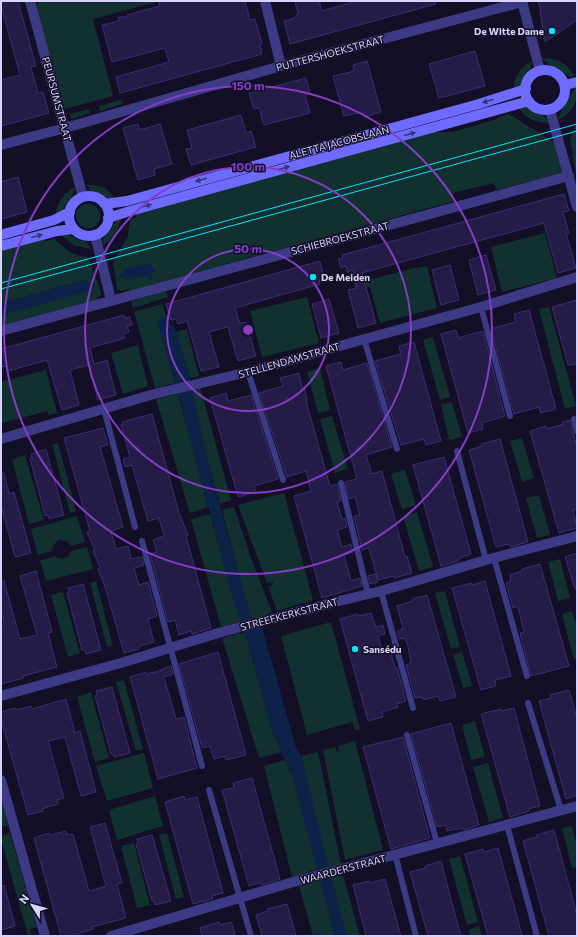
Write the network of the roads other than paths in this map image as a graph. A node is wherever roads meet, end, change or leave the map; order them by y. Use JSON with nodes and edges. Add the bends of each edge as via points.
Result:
{"nodes":[{"id":1,"x":30,"y":1,"type":"edge"},
{"id":2,"x":264,"y":1,"type":"edge"},
{"id":3,"x":522,"y":1,"type":"edge"},
{"id":4,"x":281,"y":66,"type":"junction"},
{"id":5,"x":540,"y":71,"type":"junction"},
{"id":6,"x":577,"y":82,"type":"edge"},
{"id":7,"x":565,"y":85,"type":"junction"},
{"id":8,"x":526,"y":89,"type":"junction"},
{"id":9,"x":529,"y":101,"type":"junction"},
{"id":10,"x":550,"y":110,"type":"junction"},
{"id":11,"x":65,"y":128,"type":"junction"},
{"id":12,"x":1,"y":145,"type":"edge"},
{"id":13,"x":569,"y":176,"type":"junction"},
{"id":14,"x":83,"y":197,"type":"junction"},
{"id":15,"x":105,"y":204,"type":"junction"},
{"id":16,"x":577,"y":207,"type":"edge"},
{"id":17,"x":70,"y":212,"type":"junction"},
{"id":18,"x":108,"y":218,"type":"junction"},
{"id":19,"x":73,"y":229,"type":"junction"},
{"id":20,"x":1,"y":235,"type":"edge"},
{"id":21,"x":94,"y":235,"type":"junction"},
{"id":22,"x":1,"y":246,"type":"edge"},
{"id":23,"x":577,"y":277,"type":"edge"},
{"id":24,"x":111,"y":300,"type":"junction"},
{"id":25,"x":481,"y":307,"type":"junction"},
{"id":26,"x":1,"y":331,"type":"edge"},
{"id":27,"x":364,"y":339,"type":"junction"},
{"id":28,"x":248,"y":372,"type":"junction"},
{"id":29,"x":104,"y":410,"type":"junction"},
{"id":30,"x":510,"y":416,"type":"dead end"},
{"id":31,"x":574,"y":419,"type":"dead end"},
{"id":32,"x":577,"y":431,"type":"edge"},
{"id":33,"x":1,"y":439,"type":"edge"},
{"id":34,"x":397,"y":450,"type":"dead end"},
{"id":35,"x":457,"y":451,"type":"dead end"},
{"id":36,"x":283,"y":480,"type":"dead end"},
{"id":37,"x":341,"y":484,"type":"dead end"},
{"id":38,"x":135,"y":527,"type":"dead end"},
{"id":39,"x":577,"y":536,"type":"edge"},
{"id":40,"x":142,"y":541,"type":"dead end"},
{"id":41,"x":490,"y":559,"type":"junction"},
{"id":42,"x":381,"y":591,"type":"junction"},
{"id":43,"x":368,"y":594,"type":"junction"},
{"id":44,"x":170,"y":647,"type":"junction"},
{"id":45,"x":527,"y":676,"type":"dead end"},
{"id":46,"x":1,"y":696,"type":"edge"},
{"id":47,"x":528,"y":703,"type":"dead end"},
{"id":48,"x":413,"y":708,"type":"dead end"},
{"id":49,"x":407,"y":735,"type":"dead end"},
{"id":50,"x":202,"y":766,"type":"dead end"},
{"id":51,"x":1,"y":780,"type":"edge"},
{"id":52,"x":209,"y":790,"type":"dead end"},
{"id":53,"x":577,"y":806,"type":"edge"},
{"id":54,"x":561,"y":810,"type":"junction"},
{"id":55,"x":507,"y":824,"type":"junction"},
{"id":56,"x":437,"y":843,"type":"junction"},
{"id":57,"x":395,"y":854,"type":"junction"},
{"id":58,"x":240,"y":898,"type":"junction"},
{"id":59,"x":45,"y":936,"type":"edge"},
{"id":60,"x":111,"y":936,"type":"edge"},
{"id":61,"x":251,"y":936,"type":"edge"},
{"id":62,"x":416,"y":936,"type":"edge"},
{"id":63,"x":537,"y":936,"type":"edge"}],
"edges":[{"from":1,"to":11,"type":"street","name":"PEURSUMSTRAAT"},
{"from":2,"to":4,"type":"street"},
{"from":3,"to":4,"type":"street","name":"PUTTERSHOEKSTRAAT"},
{"from":3,"to":5,"type":"street"},
{"from":4,"to":11,"type":"street","name":"PUTTERSHOEKSTRAAT"},
{"from":5,"to":7,"type":"street","via":[[555,73]]},
{"from":5,"to":8,"type":"street","via":[[530,78]]},
{"from":6,"to":7,"type":"street"},
{"from":7,"to":10,"type":"street","via":[[564,98]]},
{"from":8,"to":9,"type":"street"},
{"from":8,"to":15,"type":"street","name":"ALETTA JACOBSLAAN","one_way":true,"via":[[127,201]]},
{"from":9,"to":10,"type":"street","via":[[540,110]]},
{"from":18,"to":9,"type":"street","name":"ALETTA JACOBSLAAN","one_way":true},
{"from":10,"to":13,"type":"street"},
{"from":11,"to":12,"type":"street","name":"PUTTERSHOEKSTRAAT"},
{"from":11,"to":14,"type":"street","name":"PEURSUMSTRAAT"},
{"from":13,"to":16,"type":"street"},
{"from":13,"to":24,"type":"street","name":"SCHIEBROEKSTRAAT"},
{"from":14,"to":15,"type":"street","via":[[95,197]]},
{"from":14,"to":17,"type":"street","via":[[72,205]]},
{"from":15,"to":18,"type":"street"},
{"from":17,"to":19,"type":"street","via":[[70,224]]},
{"from":17,"to":20,"type":"street","via":[[54,220]]},
{"from":18,"to":21,"type":"street","via":[[104,229]]},
{"from":19,"to":21,"type":"street","via":[[83,235]]},
{"from":22,"to":19,"type":"street","one_way":true},
{"from":21,"to":24,"type":"street"},
{"from":23,"to":25,"type":"street","name":"STELLENDAMSTRAAT"},
{"from":24,"to":26,"type":"street","name":"SCHIEBROEKSTRAAT"},
{"from":25,"to":27,"type":"street","name":"STELLENDAMSTRAAT"},
{"from":25,"to":30,"type":"lane"},
{"from":27,"to":28,"type":"street","name":"STELLENDAMSTRAAT"},
{"from":27,"to":34,"type":"lane"},
{"from":28,"to":29,"type":"street","name":"STELLENDAMSTRAAT","via":[[157,393]]},
{"from":28,"to":36,"type":"lane"},
{"from":29,"to":33,"type":"street","name":"STELLENDAMSTRAAT"},
{"from":29,"to":38,"type":"lane"},
{"from":31,"to":32,"type":"lane"},
{"from":35,"to":41,"type":"lane"},
{"from":37,"to":43,"type":"lane"},
{"from":39,"to":41,"type":"street","name":"STREEFKERKSTRAAT"},
{"from":40,"to":44,"type":"lane"},
{"from":41,"to":42,"type":"street","name":"STREEFKERKSTRAAT"},
{"from":41,"to":45,"type":"lane"},
{"from":42,"to":43,"type":"street","name":"STREEFKERKSTRAAT"},
{"from":42,"to":48,"type":"lane"},
{"from":43,"to":44,"type":"street","name":"STREEFKERKSTRAAT"},
{"from":44,"to":46,"type":"street","name":"STREEFKERKSTRAAT"},
{"from":44,"to":50,"type":"lane"},
{"from":47,"to":54,"type":"lane"},
{"from":49,"to":56,"type":"lane"},
{"from":51,"to":59,"type":"street"},
{"from":52,"to":58,"type":"lane"},
{"from":53,"to":54,"type":"street","name":"WAARDERSTRAAT"},
{"from":54,"to":55,"type":"street","name":"WAARDERSTRAAT"},
{"from":55,"to":56,"type":"street","name":"WAARDERSTRAAT"},
{"from":55,"to":63,"type":"lane"},
{"from":56,"to":57,"type":"street","name":"WAARDERSTRAAT"},
{"from":57,"to":58,"type":"street","name":"WAARDERSTRAAT"},
{"from":57,"to":62,"type":"lane"},
{"from":58,"to":60,"type":"street","name":"WAARDERSTRAAT"},
{"from":58,"to":61,"type":"lane"}]}
